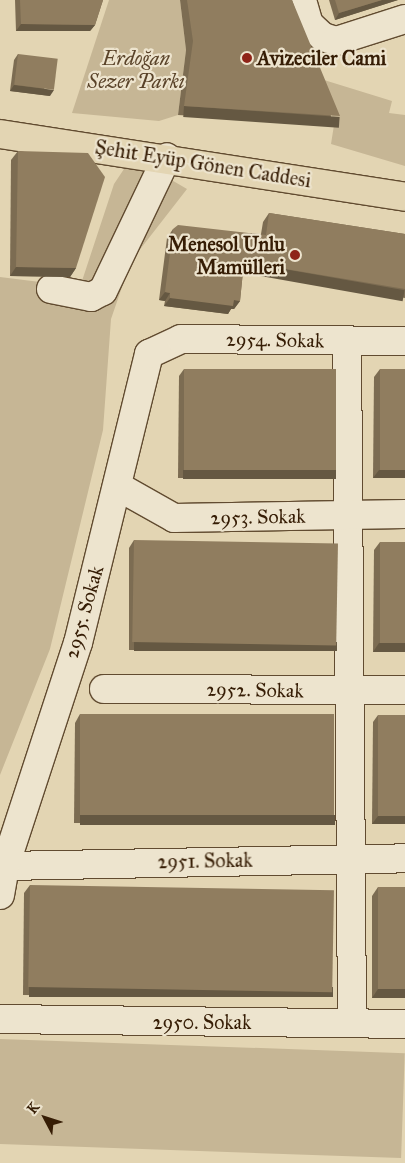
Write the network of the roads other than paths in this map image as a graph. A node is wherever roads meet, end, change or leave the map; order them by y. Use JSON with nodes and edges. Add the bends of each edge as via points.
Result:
{"nodes":[{"id":1,"x":302,"y":0,"type":"edge"},
{"id":2,"x":405,"y":19,"type":"edge"},
{"id":3,"x":0,"y":134,"type":"edge"},
{"id":4,"x":167,"y":158,"type":"junction"},
{"id":5,"x":405,"y":197,"type":"edge"},
{"id":6,"x":51,"y":289,"type":"dead end"},
{"id":7,"x":347,"y":341,"type":"junction"},
{"id":8,"x":405,"y":341,"type":"edge"},
{"id":9,"x":149,"y":354,"type":"joint"},
{"id":10,"x":119,"y":486,"type":"junction"},
{"id":11,"x":405,"y":514,"type":"edge"},
{"id":12,"x":349,"y":515,"type":"junction"},
{"id":13,"x":104,"y":689,"type":"dead end"},
{"id":14,"x":405,"y":690,"type":"edge"},
{"id":15,"x":350,"y":691,"type":"junction"},
{"id":16,"x":354,"y":857,"type":"junction"},
{"id":17,"x":405,"y":858,"type":"edge"},
{"id":18,"x":5,"y":866,"type":"junction"},
{"id":19,"x":0,"y":895,"type":"edge"},
{"id":20,"x":0,"y":1018,"type":"edge"},
{"id":21,"x":352,"y":1022,"type":"junction"},
{"id":22,"x":405,"y":1024,"type":"edge"}],
"edges":[{"from":1,"to":2,"type":"street","via":[[309,24],[323,37],[336,41]]},
{"from":3,"to":4,"type":"main road","name":"Şehit Eyüp Gönen Caddesi"},
{"from":4,"to":5,"type":"main road","name":"Şehit Eyüp Gönen Caddesi"},
{"from":4,"to":6,"type":"street","via":[[103,291],[91,297]]},
{"from":7,"to":8,"type":"street","name":"2954. Sokak"},
{"from":7,"to":9,"type":"street","name":"2954. Sokak","via":[[181,339]]},
{"from":7,"to":12,"type":"street"},
{"from":9,"to":10,"type":"street","name":"2955. Sokak","via":[[137,391]]},
{"from":10,"to":12,"type":"street","name":"2953. Sokak","via":[[174,518]]},
{"from":10,"to":18,"type":"street","name":"2955. Sokak","via":[[78,643]]},
{"from":11,"to":12,"type":"street","name":"2953. Sokak"},
{"from":12,"to":15,"type":"street"},
{"from":13,"to":15,"type":"street","name":"2952. Sokak"},
{"from":14,"to":15,"type":"street","name":"2952. Sokak"},
{"from":15,"to":16,"type":"street"},
{"from":16,"to":17,"type":"street","name":"2951. Sokak"},
{"from":16,"to":18,"type":"street","name":"2951. Sokak"},
{"from":16,"to":21,"type":"street"},
{"from":18,"to":19,"type":"street"},
{"from":20,"to":21,"type":"street","name":"2950. Sokak"},
{"from":21,"to":22,"type":"street","name":"2950. Sokak"}]}
